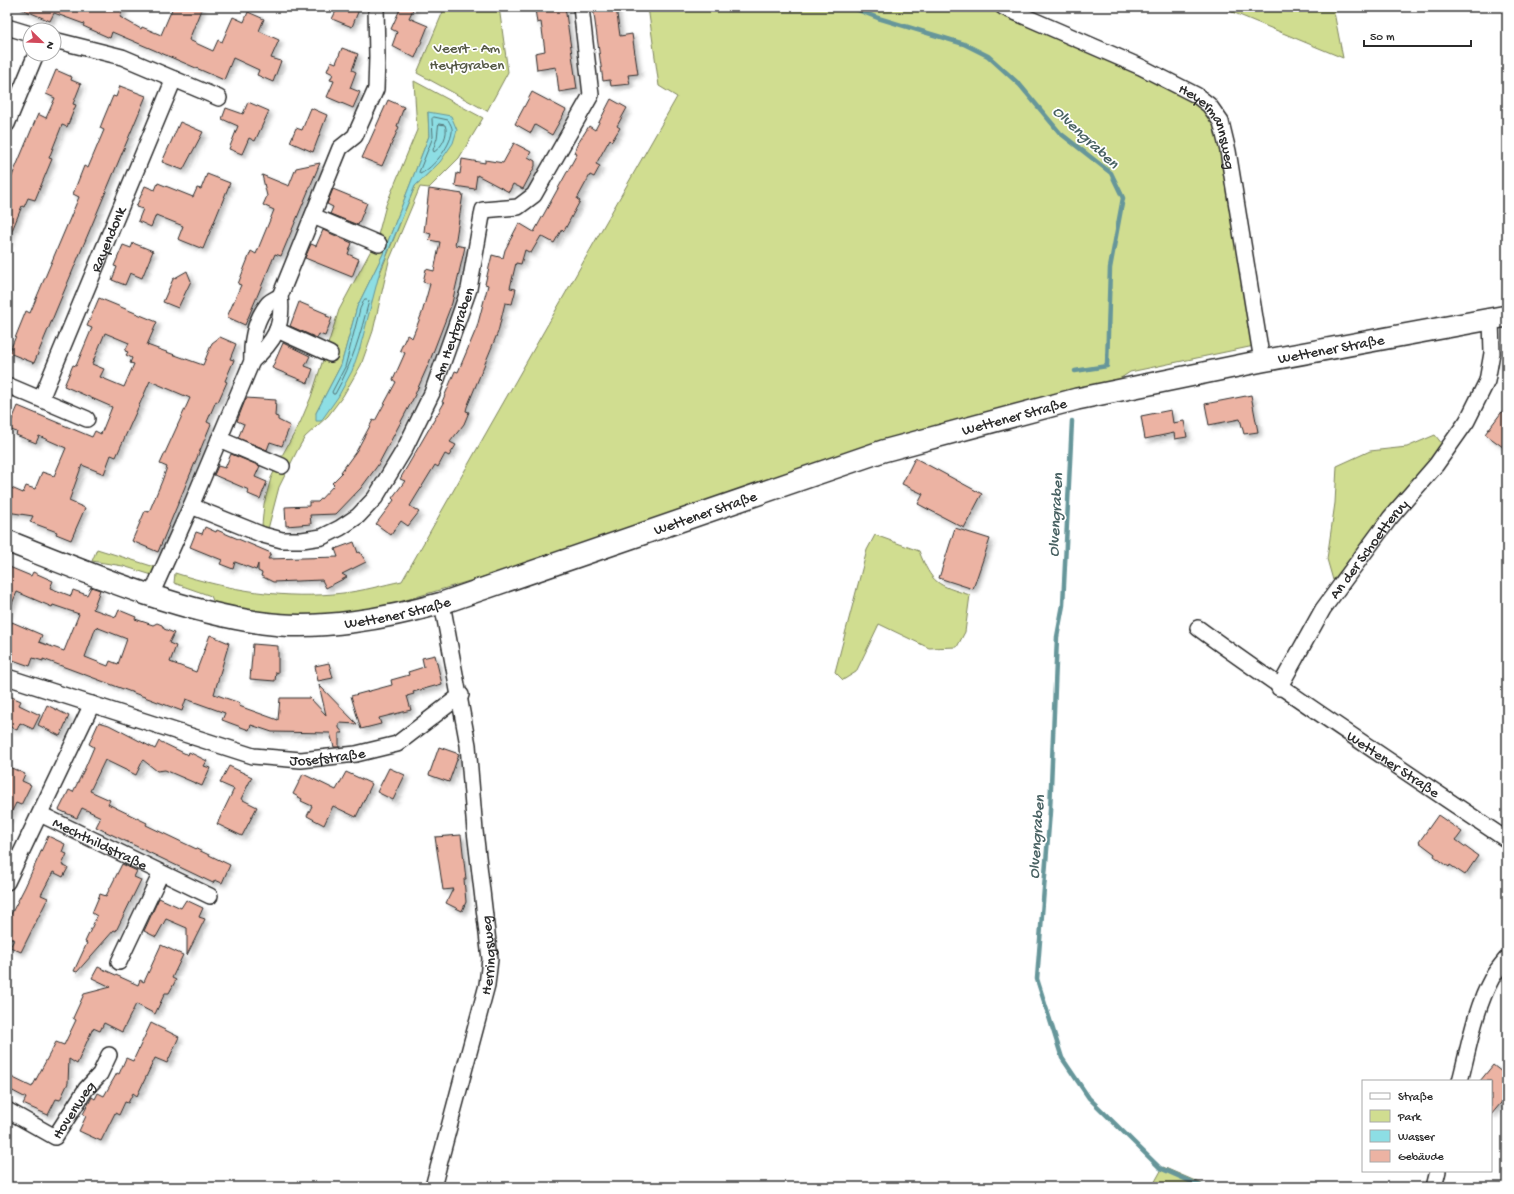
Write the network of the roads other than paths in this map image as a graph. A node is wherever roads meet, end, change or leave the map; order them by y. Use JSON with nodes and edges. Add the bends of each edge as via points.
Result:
{"nodes":[{"id":1,"x":376,"y":7,"type":"edge"},
{"id":2,"x":581,"y":7,"type":"edge"},
{"id":3,"x":1003,"y":7,"type":"edge"},
{"id":4,"x":7,"y":27,"type":"edge"},
{"id":5,"x":22,"y":32,"type":"edge"},
{"id":6,"x":62,"y":42,"type":"edge"},
{"id":7,"x":33,"y":62,"type":"edge"},
{"id":8,"x":174,"y":79,"type":"junction"},
{"id":9,"x":219,"y":98,"type":"dead end"},
{"id":10,"x":7,"y":124,"type":"edge"},
{"id":11,"x":313,"y":216,"type":"junction"},
{"id":12,"x":379,"y":244,"type":"dead end"},
{"id":13,"x":280,"y":296,"type":"junction"},
{"id":14,"x":1499,"y":318,"type":"edge"},
{"id":15,"x":277,"y":330,"type":"junction"},
{"id":16,"x":330,"y":354,"type":"dead end"},
{"id":17,"x":252,"y":361,"type":"junction"},
{"id":18,"x":1262,"y":361,"type":"junction"},
{"id":19,"x":7,"y":385,"type":"edge"},
{"id":20,"x":41,"y":400,"type":"junction"},
{"id":21,"x":86,"y":419,"type":"dead end"},
{"id":22,"x":219,"y":439,"type":"junction"},
{"id":23,"x":282,"y":466,"type":"dead end"},
{"id":24,"x":191,"y":506,"type":"junction"},
{"id":25,"x":7,"y":541,"type":"edge"},
{"id":26,"x":151,"y":595,"type":"junction"},
{"id":27,"x":442,"y":603,"type":"junction"},
{"id":28,"x":1198,"y":628,"type":"dead end"},
{"id":29,"x":7,"y":677,"type":"edge"},
{"id":30,"x":1280,"y":688,"type":"junction"},
{"id":31,"x":461,"y":695,"type":"junction"},
{"id":32,"x":92,"y":704,"type":"junction"},
{"id":33,"x":40,"y":814,"type":"junction"},
{"id":34,"x":1507,"y":840,"type":"edge"},
{"id":35,"x":161,"y":873,"type":"junction"},
{"id":36,"x":7,"y":882,"type":"edge"},
{"id":37,"x":210,"y":896,"type":"dead end"},
{"id":38,"x":1507,"y":958,"type":"edge"},
{"id":39,"x":119,"y":962,"type":"dead end"},
{"id":40,"x":108,"y":1055,"type":"dead end"},
{"id":41,"x":1460,"y":1080,"type":"edge"},
{"id":42,"x":7,"y":1110,"type":"edge"},
{"id":43,"x":1438,"y":1172,"type":"edge"},
{"id":44,"x":433,"y":1187,"type":"edge"},
{"id":45,"x":1434,"y":1187,"type":"edge"}],
"edges":[{"from":1,"to":11,"type":"street","via":[[376,89],[356,136],[340,148]]},
{"from":2,"to":24,"type":"street","name":"Am Heytgraben","via":[[591,95],[534,195],[518,207],[483,210],[469,289],[432,393],[404,450],[374,498],[358,516],[340,528],[322,537],[302,540],[282,540],[263,535]]},
{"from":3,"to":18,"type":"street","name":"Heyermannsweg","via":[[1141,67],[1196,95],[1210,105],[1220,122],[1228,151]]},
{"from":4,"to":5,"type":"street"},
{"from":6,"to":8,"type":"street","via":[[122,57]]},
{"from":7,"to":10,"type":"street"},
{"from":8,"to":9,"type":"street"},
{"from":8,"to":20,"type":"street","name":"Rayendonk"},
{"from":11,"to":12,"type":"street"},
{"from":11,"to":13,"type":"street"},
{"from":13,"to":15,"type":"street","via":[[282,312]]},
{"from":13,"to":17,"type":"street","via":[[267,304],[255,327],[251,348]]},
{"from":14,"to":18,"type":"street","name":"Wettener Straße"},
{"from":14,"to":30,"type":"street","name":"An der Schoetteruy","via":[[1487,381],[1468,421],[1436,465],[1390,518],[1323,609]]},
{"from":15,"to":16,"type":"street"},
{"from":15,"to":17,"type":"street","via":[[267,348]]},
{"from":17,"to":22,"type":"street"},
{"from":18,"to":27,"type":"street","name":"Wettener Straße","via":[[1077,399],[883,451]]},
{"from":19,"to":20,"type":"street"},
{"from":20,"to":21,"type":"street"},
{"from":22,"to":23,"type":"street"},
{"from":22,"to":24,"type":"street"},
{"from":24,"to":26,"type":"street"},
{"from":25,"to":26,"type":"street","name":"Wettener Straße"},
{"from":26,"to":27,"type":"street","name":"Wettener Straße","via":[[208,613],[264,623],[312,625],[404,614]]},
{"from":27,"to":31,"type":"street"},
{"from":28,"to":30,"type":"street"},
{"from":29,"to":32,"type":"street","name":"Josefstraße"},
{"from":30,"to":34,"type":"street","name":"Wettener Straße"},
{"from":31,"to":32,"type":"street","name":"Josefstraße","via":[[397,744],[356,754],[301,760],[253,756]]},
{"from":31,"to":44,"type":"street","name":"Herringsweg","via":[[490,959],[487,985]]},
{"from":32,"to":33,"type":"street"},
{"from":33,"to":35,"type":"street","name":"Mechthildstraße"},
{"from":33,"to":36,"type":"street"},
{"from":35,"to":37,"type":"street","name":"Mechthildstraße"},
{"from":35,"to":39,"type":"street","name":"Mechthildstraße"},
{"from":38,"to":41,"type":"street","via":[[1492,978],[1483,1000]]},
{"from":40,"to":42,"type":"street","name":"Hovenweg","via":[[100,1074],[86,1089],[55,1137]]},
{"from":43,"to":45,"type":"street"}]}
